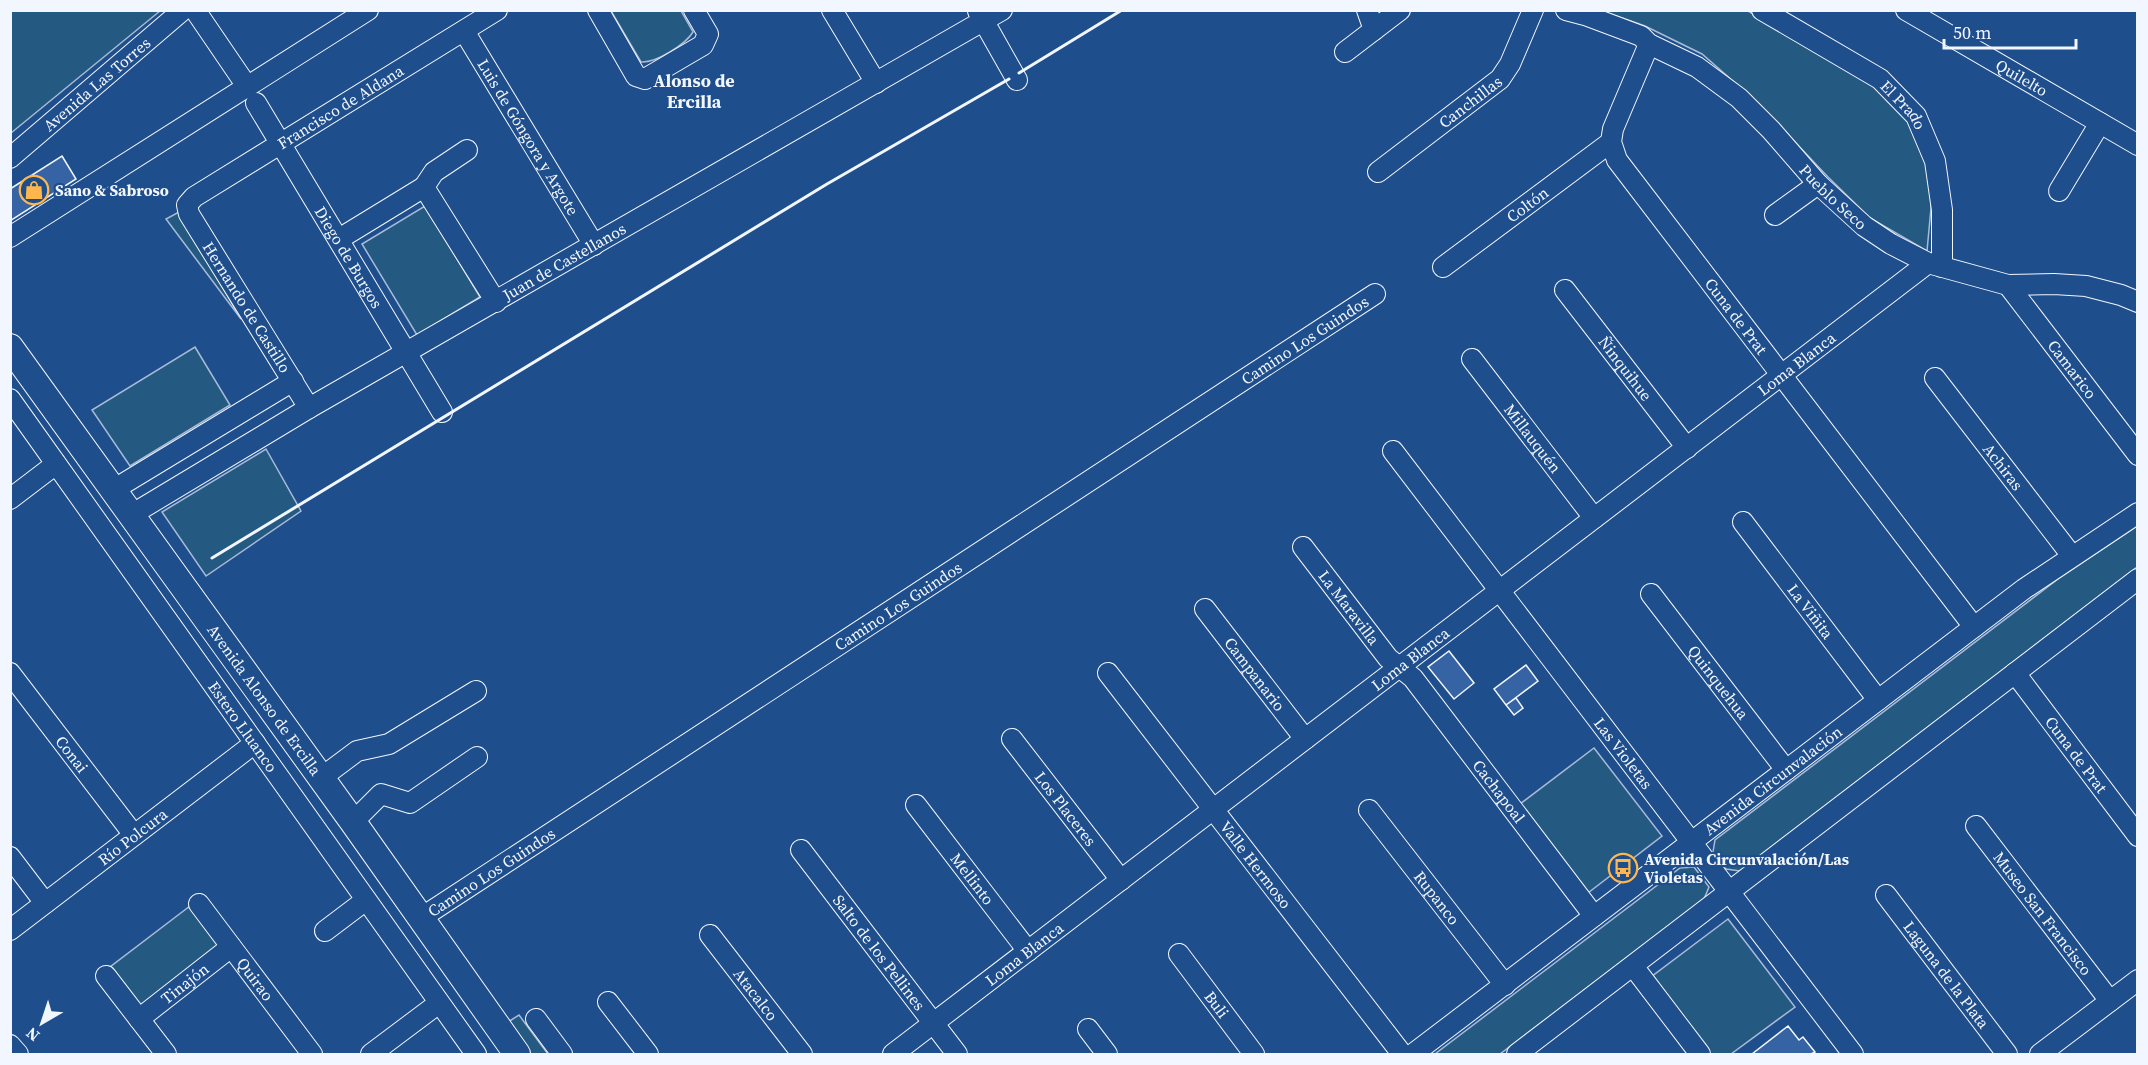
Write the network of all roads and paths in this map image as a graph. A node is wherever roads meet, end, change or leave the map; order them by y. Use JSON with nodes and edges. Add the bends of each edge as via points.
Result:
{"nodes":[{"id":1,"x":183,"y":10,"type":"edge"},
{"id":2,"x":195,"y":10,"type":"edge"},
{"id":3,"x":368,"y":10,"type":"edge"},
{"id":4,"x":497,"y":10,"type":"edge"},
{"id":5,"x":598,"y":10,"type":"edge"},
{"id":6,"x":694,"y":10,"type":"edge"},
{"id":7,"x":832,"y":10,"type":"edge"},
{"id":8,"x":1002,"y":10,"type":"edge"},
{"id":9,"x":1367,"y":10,"type":"edge"},
{"id":10,"x":1400,"y":10,"type":"edge"},
{"id":11,"x":1533,"y":10,"type":"edge"},
{"id":12,"x":1566,"y":10,"type":"edge"},
{"id":13,"x":1762,"y":10,"type":"edge"},
{"id":14,"x":1906,"y":10,"type":"edge"},
{"id":15,"x":981,"y":16,"type":"edge"},
{"id":16,"x":1374,"y":30,"type":"junction"},
{"id":17,"x":464,"y":31,"type":"junction"},
{"id":18,"x":1649,"y":44,"type":"junction"},
{"id":19,"x":1345,"y":52,"type":"dead end"},
{"id":20,"x":242,"y":79,"type":"dead end"},
{"id":21,"x":1017,"y":80,"type":"dead end"},
{"id":22,"x":876,"y":83,"type":"junction"},
{"id":23,"x":256,"y":103,"type":"dead end"},
{"id":24,"x":2100,"y":123,"type":"junction"},
{"id":25,"x":1611,"y":142,"type":"junction"},
{"id":26,"x":279,"y":143,"type":"junction"},
{"id":27,"x":2138,"y":145,"type":"edge"},
{"id":28,"x":467,"y":150,"type":"dead end"},
{"id":29,"x":10,"y":158,"type":"edge"},
{"id":30,"x":1378,"y":172,"type":"dead end"},
{"id":31,"x":1818,"y":184,"type":"junction"},
{"id":32,"x":424,"y":187,"type":"junction"},
{"id":33,"x":2059,"y":191,"type":"dead end"},
{"id":34,"x":187,"y":205,"type":"joint"},
{"id":35,"x":1775,"y":215,"type":"dead end"},
{"id":36,"x":10,"y":237,"type":"edge"},
{"id":37,"x":339,"y":239,"type":"junction"},
{"id":38,"x":594,"y":245,"type":"junction"},
{"id":39,"x":1935,"y":265,"type":"junction"},
{"id":40,"x":1443,"y":267,"type":"dead end"},
{"id":41,"x":2008,"y":285,"type":"junction"},
{"id":42,"x":1565,"y":291,"type":"dead end"},
{"id":43,"x":1375,"y":294,"type":"dead end"},
{"id":44,"x":496,"y":302,"type":"junction"},
{"id":45,"x":2138,"y":302,"type":"edge"},
{"id":46,"x":10,"y":347,"type":"edge"},
{"id":47,"x":407,"y":353,"type":"junction"},
{"id":48,"x":1472,"y":359,"type":"dead end"},
{"id":49,"x":1781,"y":375,"type":"junction"},
{"id":50,"x":1935,"y":378,"type":"dead end"},
{"id":51,"x":293,"y":381,"type":"junction"},
{"id":52,"x":10,"y":399,"type":"edge"},
{"id":53,"x":309,"y":408,"type":"junction"},
{"id":54,"x":442,"y":412,"type":"dead end"},
{"id":55,"x":1687,"y":448,"type":"junction"},
{"id":56,"x":1393,"y":452,"type":"dead end"},
{"id":57,"x":2138,"y":455,"type":"edge"},
{"id":58,"x":56,"y":464,"type":"junction"},
{"id":59,"x":113,"y":490,"type":"junction"},
{"id":60,"x":10,"y":499,"type":"edge"},
{"id":61,"x":2138,"y":513,"type":"edge"},
{"id":62,"x":130,"y":515,"type":"junction"},
{"id":63,"x":1594,"y":518,"type":"junction"},
{"id":64,"x":1743,"y":522,"type":"dead end"},
{"id":65,"x":1303,"y":547,"type":"dead end"},
{"id":66,"x":2072,"y":556,"type":"junction"},
{"id":67,"x":2138,"y":579,"type":"edge"},
{"id":68,"x":1499,"y":591,"type":"junction"},
{"id":69,"x":1651,"y":594,"type":"dead end"},
{"id":70,"x":1205,"y":609,"type":"dead end"},
{"id":71,"x":1974,"y":627,"type":"junction"},
{"id":72,"x":1400,"y":667,"type":"junction"},
{"id":73,"x":10,"y":673,"type":"edge"},
{"id":74,"x":1108,"y":673,"type":"dead end"},
{"id":75,"x":2015,"y":673,"type":"junction"},
{"id":76,"x":476,"y":691,"type":"dead end"},
{"id":77,"x":1878,"y":700,"type":"junction"},
{"id":78,"x":1012,"y":739,"type":"dead end"},
{"id":79,"x":1305,"y":739,"type":"junction"},
{"id":80,"x":255,"y":743,"type":"junction"},
{"id":81,"x":477,"y":758,"type":"dead end"},
{"id":82,"x":1786,"y":770,"type":"junction"},
{"id":83,"x":321,"y":778,"type":"junction"},
{"id":84,"x":916,"y":806,"type":"dead end"},
{"id":85,"x":1214,"y":808,"type":"junction"},
{"id":86,"x":1369,"y":810,"type":"dead end"},
{"id":87,"x":352,"y":822,"type":"junction"},
{"id":88,"x":1976,"y":826,"type":"dead end"},
{"id":89,"x":134,"y":835,"type":"junction"},
{"id":90,"x":2138,"y":836,"type":"edge"},
{"id":91,"x":1691,"y":843,"type":"junction"},
{"id":92,"x":801,"y":850,"type":"dead end"},
{"id":93,"x":10,"y":857,"type":"edge"},
{"id":94,"x":1121,"y":880,"type":"junction"},
{"id":95,"x":1729,"y":892,"type":"junction"},
{"id":96,"x":1886,"y":895,"type":"dead end"},
{"id":97,"x":366,"y":900,"type":"junction"},
{"id":98,"x":45,"y":903,"type":"junction"},
{"id":99,"x":199,"y":904,"type":"dead end"},
{"id":100,"x":1594,"y":916,"type":"junction"},
{"id":101,"x":421,"y":918,"type":"junction"},
{"id":102,"x":10,"y":930,"type":"edge"},
{"id":103,"x":325,"y":931,"type":"dead end"},
{"id":104,"x":710,"y":935,"type":"dead end"},
{"id":105,"x":231,"y":948,"type":"junction"},
{"id":106,"x":1028,"y":951,"type":"junction"},
{"id":107,"x":1179,"y":954,"type":"dead end"},
{"id":108,"x":1633,"y":966,"type":"junction"},
{"id":109,"x":106,"y":976,"type":"dead end"},
{"id":110,"x":2138,"y":980,"type":"edge"},
{"id":111,"x":1505,"y":985,"type":"junction"},
{"id":112,"x":2110,"y":1001,"type":"junction"},
{"id":113,"x":608,"y":1002,"type":"dead end"},
{"id":114,"x":439,"y":1003,"type":"junction"},
{"id":115,"x":139,"y":1019,"type":"junction"},
{"id":116,"x":536,"y":1019,"type":"dead end"},
{"id":117,"x":933,"y":1023,"type":"junction"},
{"id":118,"x":1088,"y":1029,"type":"dead end"},
{"id":119,"x":10,"y":1045,"type":"edge"},
{"id":120,"x":18,"y":1054,"type":"edge"},
{"id":121,"x":166,"y":1054,"type":"edge"},
{"id":122,"x":312,"y":1054,"type":"edge"},
{"id":123,"x":371,"y":1054,"type":"edge"},
{"id":124,"x":476,"y":1054,"type":"edge"},
{"id":125,"x":517,"y":1054,"type":"edge"},
{"id":126,"x":561,"y":1054,"type":"edge"},
{"id":127,"x":648,"y":1054,"type":"edge"},
{"id":128,"x":802,"y":1054,"type":"edge"},
{"id":129,"x":892,"y":1054,"type":"edge"},
{"id":130,"x":957,"y":1054,"type":"edge"},
{"id":131,"x":1107,"y":1054,"type":"edge"},
{"id":132,"x":1254,"y":1054,"type":"edge"},
{"id":133,"x":1402,"y":1054,"type":"edge"},
{"id":134,"x":1413,"y":1054,"type":"edge"},
{"id":135,"x":1516,"y":1054,"type":"edge"},
{"id":136,"x":1700,"y":1054,"type":"edge"},
{"id":137,"x":1853,"y":1054,"type":"edge"},
{"id":138,"x":2007,"y":1054,"type":"edge"},
{"id":139,"x":2040,"y":1054,"type":"edge"}],
"edges":[{"from":1,"to":29,"type":"street","name":"Avenida Las Torres"},
{"from":2,"to":20,"type":"street"},
{"from":3,"to":36,"type":"street"},
{"from":4,"to":17,"type":"street","name":"Francisco de Aldana"},
{"from":5,"to":6,"type":"street","via":[[636,76],[645,79],[703,45],[708,34]]},
{"from":7,"to":22,"type":"street"},
{"from":8,"to":15,"type":"street","name":"Juan de Castellanos"},
{"from":9,"to":16,"type":"street"},
{"from":10,"to":16,"type":"street"},
{"from":11,"to":30,"type":"street","name":"Canchillas","via":[[1508,70],[1500,79]]},
{"from":12,"to":18,"type":"street","name":"Pueblo Seco","via":[[1641,36]]},
{"from":13,"to":39,"type":"street","name":"El Prado","via":[[1880,80],[1916,116],[1935,161],[1942,210]]},
{"from":14,"to":24,"type":"street","name":"Quilelto"},
{"from":15,"to":21,"type":"street"},
{"from":15,"to":22,"type":"street","name":"Juan de Castellanos"},
{"from":16,"to":19,"type":"street"},
{"from":17,"to":26,"type":"street","name":"Francisco de Aldana"},
{"from":17,"to":38,"type":"street","name":"Luis de Góngora y Argote"},
{"from":18,"to":25,"type":"street","via":[[1615,122]]},
{"from":18,"to":31,"type":"street","name":"Pueblo Seco","via":[[1698,66],[1738,98]]},
{"from":22,"to":38,"type":"street","name":"Juan de Castellanos"},
{"from":23,"to":26,"type":"street","name":"Diego de Burgos"},
{"from":24,"to":27,"type":"street","name":"Quilelto"},
{"from":24,"to":33,"type":"street"},
{"from":25,"to":40,"type":"street","name":"Coltón"},
{"from":25,"to":49,"type":"street","name":"Cuna de Prat","via":[[1617,160]]},
{"from":26,"to":34,"type":"street","name":"Francisco de Aldana"},
{"from":26,"to":37,"type":"street","name":"Diego de Burgos"},
{"from":28,"to":32,"type":"street","via":[[434,172]]},
{"from":31,"to":35,"type":"street"},
{"from":31,"to":39,"type":"street","name":"Pueblo Seco","via":[[1864,226]]},
{"from":32,"to":37,"type":"street"},
{"from":32,"to":44,"type":"street"},
{"from":34,"to":51,"type":"street","name":"Hernando de Castillo"},
{"from":37,"to":47,"type":"street","name":"Diego de Burgos"},
{"from":38,"to":44,"type":"street","name":"Juan de Castellanos"},
{"from":39,"to":41,"type":"street","name":"Pueblo Seco"},
{"from":39,"to":49,"type":"street","name":"Loma Blanca"},
{"from":41,"to":45,"type":"street","name":"Pueblo Seco","via":[[2086,286]]},
{"from":41,"to":57,"type":"street","name":"Camarico"},
{"from":42,"to":55,"type":"street","name":"Ñinquihue"},
{"from":43,"to":101,"type":"street","name":"Camino Los Guindos"},
{"from":44,"to":47,"type":"street","name":"Juan de Castellanos"},
{"from":46,"to":59,"type":"main road","name":"Avenida Alonso de Ercilla"},
{"from":47,"to":53,"type":"street","name":"Juan de Castellanos"},
{"from":47,"to":54,"type":"street","name":"Diego de Burgos"},
{"from":48,"to":63,"type":"street","name":"Millauquén"},
{"from":49,"to":55,"type":"street","name":"Loma Blanca"},
{"from":49,"to":71,"type":"street","name":"Cuna de Prat"},
{"from":50,"to":66,"type":"street","name":"Achiras"},
{"from":51,"to":53,"type":"street","name":"Hernando de Castillo"},
{"from":51,"to":59,"type":"street"},
{"from":52,"to":58,"type":"street","name":"Estero Lluanco"},
{"from":53,"to":62,"type":"street","name":"Juan de Castellanos"},
{"from":55,"to":63,"type":"street","name":"Loma Blanca"},
{"from":56,"to":68,"type":"street","name":"Las Violetas"},
{"from":58,"to":60,"type":"street"},
{"from":58,"to":80,"type":"street","name":"Estero Lluanco"},
{"from":59,"to":62,"type":"main road","name":"Avenida Alonso de Ercilla"},
{"from":61,"to":66,"type":"street","name":"Avenida Circunvalación"},
{"from":62,"to":83,"type":"main road","name":"Avenida Alonso de Ercilla"},
{"from":63,"to":68,"type":"street","name":"Loma Blanca"},
{"from":64,"to":77,"type":"street","name":"La Viñita"},
{"from":65,"to":72,"type":"street","name":"La Maravilla","via":[[1388,658]]},
{"from":66,"to":71,"type":"street","name":"Avenida Circunvalación"},
{"from":67,"to":75,"type":"street"},
{"from":68,"to":72,"type":"street","name":"Loma Blanca"},
{"from":68,"to":91,"type":"street","name":"Las Violetas"},
{"from":69,"to":82,"type":"street","name":"Quinquehua"},
{"from":70,"to":79,"type":"street","name":"Campanario"},
{"from":71,"to":77,"type":"street","name":"Avenida Circunvalación"},
{"from":72,"to":79,"type":"street","name":"Loma Blanca"},
{"from":72,"to":100,"type":"street","name":"Cachapoal","via":[[1413,678]]},
{"from":73,"to":89,"type":"street","name":"Conai"},
{"from":74,"to":85,"type":"street","name":"Valle Hermoso"},
{"from":75,"to":90,"type":"street","name":"Cuna de Prat"},
{"from":75,"to":95,"type":"street"},
{"from":76,"to":83,"type":"street","via":[[389,744],[346,757]]},
{"from":77,"to":82,"type":"street","name":"Avenida Circunvalación"},
{"from":78,"to":94,"type":"street","name":"Los Placeres"},
{"from":79,"to":85,"type":"street","name":"Loma Blanca"},
{"from":80,"to":89,"type":"street","name":"Río Polcura"},
{"from":80,"to":97,"type":"street","name":"Estero Lluanco"},
{"from":81,"to":87,"type":"street","via":[[410,803],[381,794]]},
{"from":82,"to":91,"type":"street","name":"Avenida Circunvalación"},
{"from":83,"to":87,"type":"main road","name":"Avenida Alonso de Ercilla"},
{"from":84,"to":106,"type":"street","name":"Mellinto"},
{"from":85,"to":94,"type":"street","name":"Loma Blanca"},
{"from":85,"to":133,"type":"street","name":"Valle Hermoso"},
{"from":86,"to":111,"type":"street","name":"Rupanco"},
{"from":87,"to":101,"type":"main road","name":"Avenida Alonso de Ercilla"},
{"from":88,"to":112,"type":"street","name":"Museo San Francisco"},
{"from":89,"to":98,"type":"street","name":"Río Polcura"},
{"from":91,"to":95,"type":"street","name":"Las Violetas"},
{"from":91,"to":100,"type":"street","name":"Avenida Circunvalación"},
{"from":92,"to":117,"type":"street","name":"Salto de los Pellines"},
{"from":93,"to":98,"type":"street"},
{"from":94,"to":106,"type":"street","name":"Loma Blanca"},
{"from":95,"to":108,"type":"street"},
{"from":95,"to":137,"type":"street","name":"Las Violetas"},
{"from":96,"to":138,"type":"street","name":"Laguna de la Plata"},
{"from":97,"to":103,"type":"street"},
{"from":97,"to":114,"type":"street","name":"Estero Lluanco"},
{"from":98,"to":102,"type":"street","name":"Río Polcura"},
{"from":99,"to":105,"type":"street","name":"Quirao"},
{"from":100,"to":111,"type":"street","name":"Avenida Circunvalación"},
{"from":101,"to":125,"type":"main road","name":"Avenida Alonso de Ercilla"},
{"from":104,"to":128,"type":"street","name":"Atacalco"},
{"from":105,"to":115,"type":"street","name":"Tinajón"},
{"from":105,"to":122,"type":"street","name":"Quirao"},
{"from":106,"to":117,"type":"street","name":"Loma Blanca"},
{"from":107,"to":132,"type":"street","name":"Buli"},
{"from":108,"to":135,"type":"street"},
{"from":108,"to":136,"type":"street"},
{"from":109,"to":115,"type":"street"},
{"from":110,"to":112,"type":"street"},
{"from":111,"to":134,"type":"street","name":"Avenida Circunvalación"},
{"from":112,"to":139,"type":"street"},
{"from":113,"to":127,"type":"street"},
{"from":114,"to":123,"type":"street"},
{"from":114,"to":124,"type":"street","name":"Estero Lluanco"},
{"from":115,"to":121,"type":"street"},
{"from":116,"to":126,"type":"street"},
{"from":117,"to":129,"type":"street","name":"Loma Blanca"},
{"from":117,"to":130,"type":"street","name":"Salto de los Pellines"},
{"from":118,"to":131,"type":"street"},
{"from":119,"to":120,"type":"street"}]}
